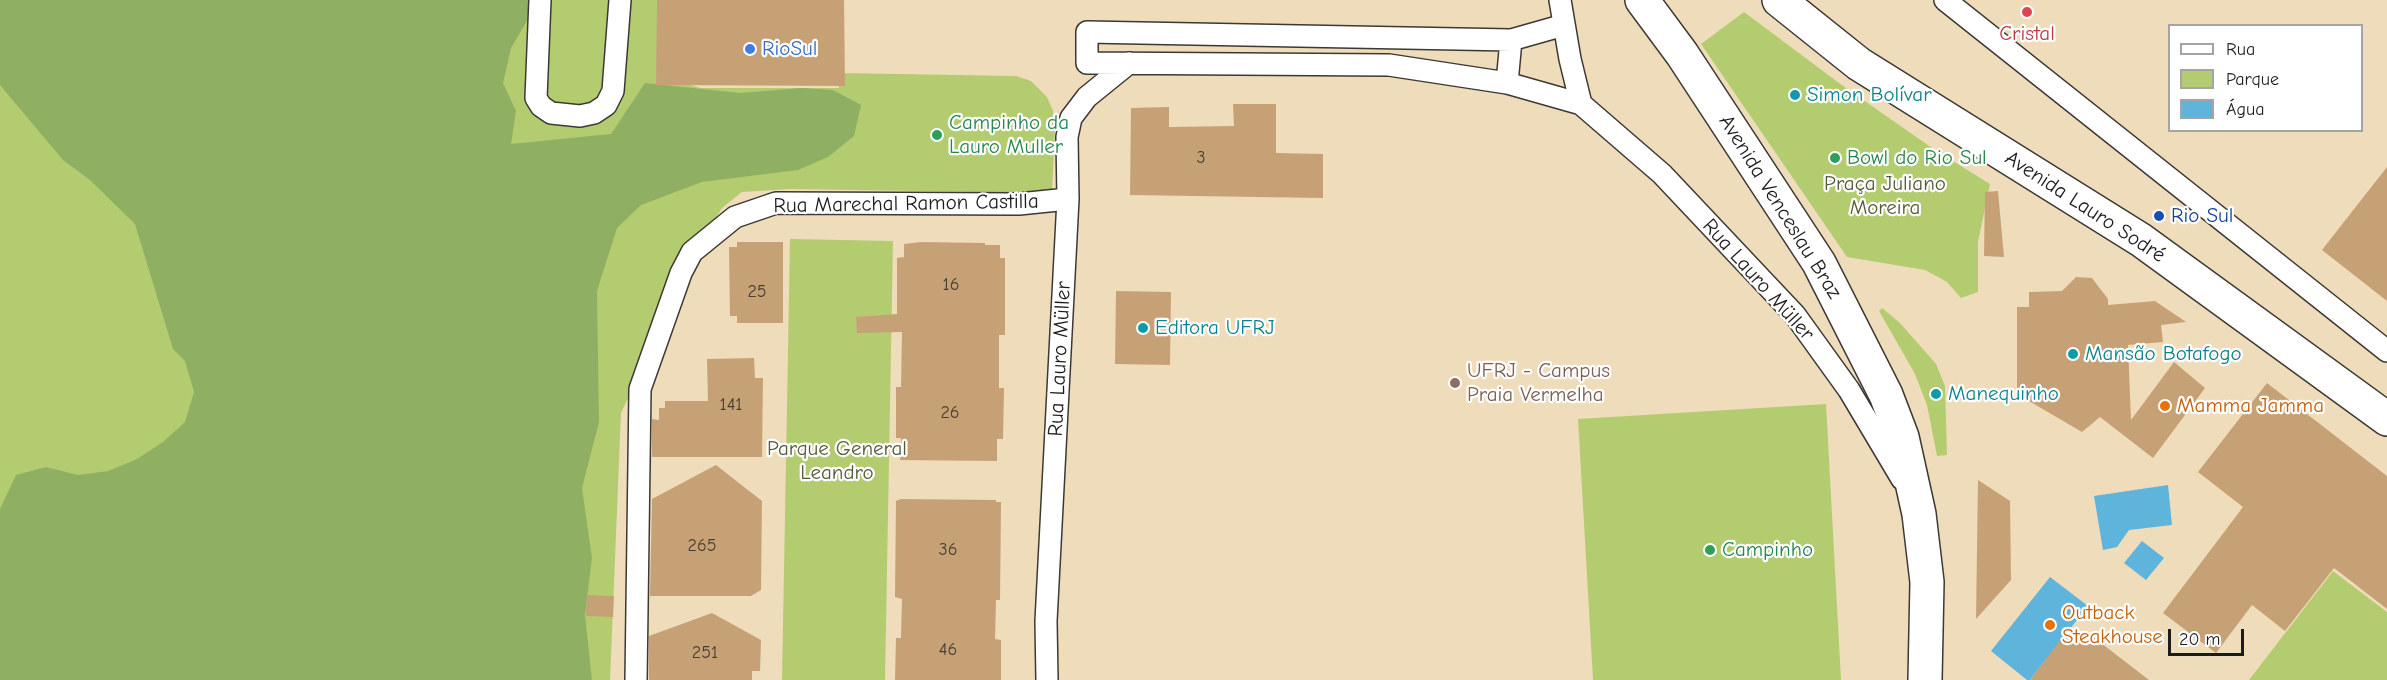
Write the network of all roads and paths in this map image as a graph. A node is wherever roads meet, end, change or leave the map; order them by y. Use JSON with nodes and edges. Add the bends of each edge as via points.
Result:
{"nodes":[{"id":1,"x":540,"y":0,"type":"edge"},
{"id":2,"x":620,"y":0,"type":"edge"},
{"id":3,"x":1560,"y":0,"type":"edge"},
{"id":4,"x":1642,"y":0,"type":"edge"},
{"id":5,"x":1779,"y":0,"type":"edge"},
{"id":6,"x":1945,"y":0,"type":"edge"},
{"id":7,"x":1564,"y":25,"type":"junction"},
{"id":8,"x":1352,"y":38,"type":"junction"},
{"id":9,"x":1511,"y":39,"type":"junction"},
{"id":10,"x":1129,"y":63,"type":"junction"},
{"id":11,"x":1352,"y":65,"type":"junction"},
{"id":12,"x":1507,"y":83,"type":"junction"},
{"id":13,"x":1581,"y":104,"type":"junction"},
{"id":14,"x":1068,"y":199,"type":"junction"},
{"id":15,"x":2387,"y":351,"type":"edge"},
{"id":16,"x":2387,"y":419,"type":"edge"},
{"id":17,"x":1919,"y":514,"type":"junction"},
{"id":18,"x":636,"y":680,"type":"edge"},
{"id":19,"x":1047,"y":680,"type":"edge"},
{"id":20,"x":1925,"y":680,"type":"edge"}],
"edges":[{"from":1,"to":2,"type":"street","via":[[536,98],[551,113],[580,116],[606,105],[614,91]]},
{"from":3,"to":7,"type":"street"},
{"from":4,"to":17,"type":"highway","name":"Avenida Venceslau Braz","via":[[1682,54],[1818,263],[1886,396],[1902,437]]},
{"from":5,"to":16,"type":"highway","name":"Avenida Lauro Sodré","via":[[1859,64],[2141,240]]},
{"from":6,"to":15,"type":"street"},
{"from":7,"to":9,"type":"street","name":"Rua Lauro Müller"},
{"from":7,"to":13,"type":"street"},
{"from":8,"to":9,"type":"street","name":"Rua Lauro Müller"},
{"from":8,"to":10,"type":"street","name":"Rua Lauro Müller","via":[[1087,32],[1087,63]]},
{"from":8,"to":11,"type":"street"},
{"from":9,"to":12,"type":"street"},
{"from":10,"to":11,"type":"street","name":"Rua Lauro Müller"},
{"from":10,"to":14,"type":"street","name":"Rua Lauro Müller","via":[[1087,98],[1071,118],[1066,137]]},
{"from":11,"to":12,"type":"street","name":"Rua Lauro Müller","via":[[1426,69]]},
{"from":12,"to":13,"type":"street","name":"Rua Lauro Müller"},
{"from":13,"to":17,"type":"street","name":"Rua Lauro Müller","via":[[1662,174],[1795,315],[1887,450]]},
{"from":14,"to":18,"type":"street","name":"Rua Marechal Ramon Castilla","via":[[1019,204],[776,203],[735,217],[692,252],[640,389]]},
{"from":14,"to":19,"type":"street","name":"Rua Lauro Müller","via":[[1046,621]]},
{"from":17,"to":20,"type":"highway","name":"Avenida Venceslau Braz","via":[[1927,582]]}]}
